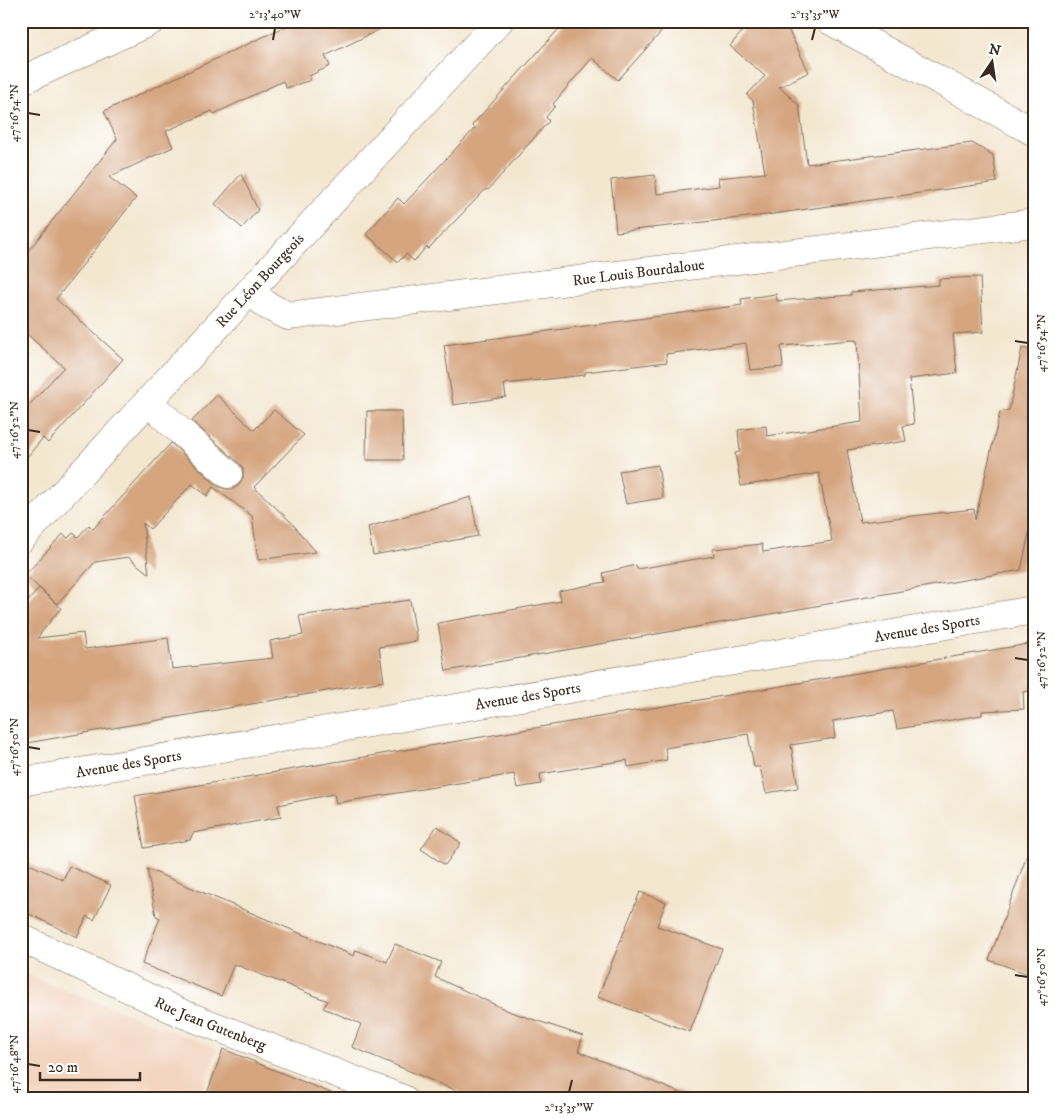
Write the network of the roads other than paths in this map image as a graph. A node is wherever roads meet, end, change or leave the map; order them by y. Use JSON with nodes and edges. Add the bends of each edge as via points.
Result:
{"nodes":[{"id":1,"x":151,"y":21,"type":"edge"},
{"id":2,"x":498,"y":21,"type":"edge"},
{"id":3,"x":831,"y":21,"type":"edge"},
{"id":4,"x":21,"y":80,"type":"edge"},
{"id":5,"x":1034,"y":132,"type":"edge"},
{"id":6,"x":1034,"y":222,"type":"edge"},
{"id":7,"x":251,"y":290,"type":"junction"},
{"id":8,"x":148,"y":402,"type":"junction"},
{"id":9,"x":228,"y":474,"type":"dead end"},
{"id":10,"x":21,"y":539,"type":"edge"},
{"id":11,"x":1034,"y":610,"type":"edge"},
{"id":12,"x":21,"y":782,"type":"edge"},
{"id":13,"x":21,"y":938,"type":"edge"},
{"id":14,"x":403,"y":1099,"type":"edge"}],
"edges":[{"from":1,"to":4,"type":"street"},
{"from":2,"to":7,"type":"street","name":"Rue Léon Bourgeois"},
{"from":3,"to":5,"type":"street"},
{"from":6,"to":7,"type":"street","name":"Rue Louis Bourdaloue","via":[[288,316],[266,304]]},
{"from":7,"to":8,"type":"street","name":"Rue Léon Bourgeois"},
{"from":8,"to":9,"type":"street"},
{"from":8,"to":10,"type":"street","name":"Rue Léon Bourgeois"},
{"from":11,"to":12,"type":"street","name":"Avenue des Sports"},
{"from":13,"to":14,"type":"street","name":"Rue Jean Gutenberg","via":[[181,1014]]}]}
